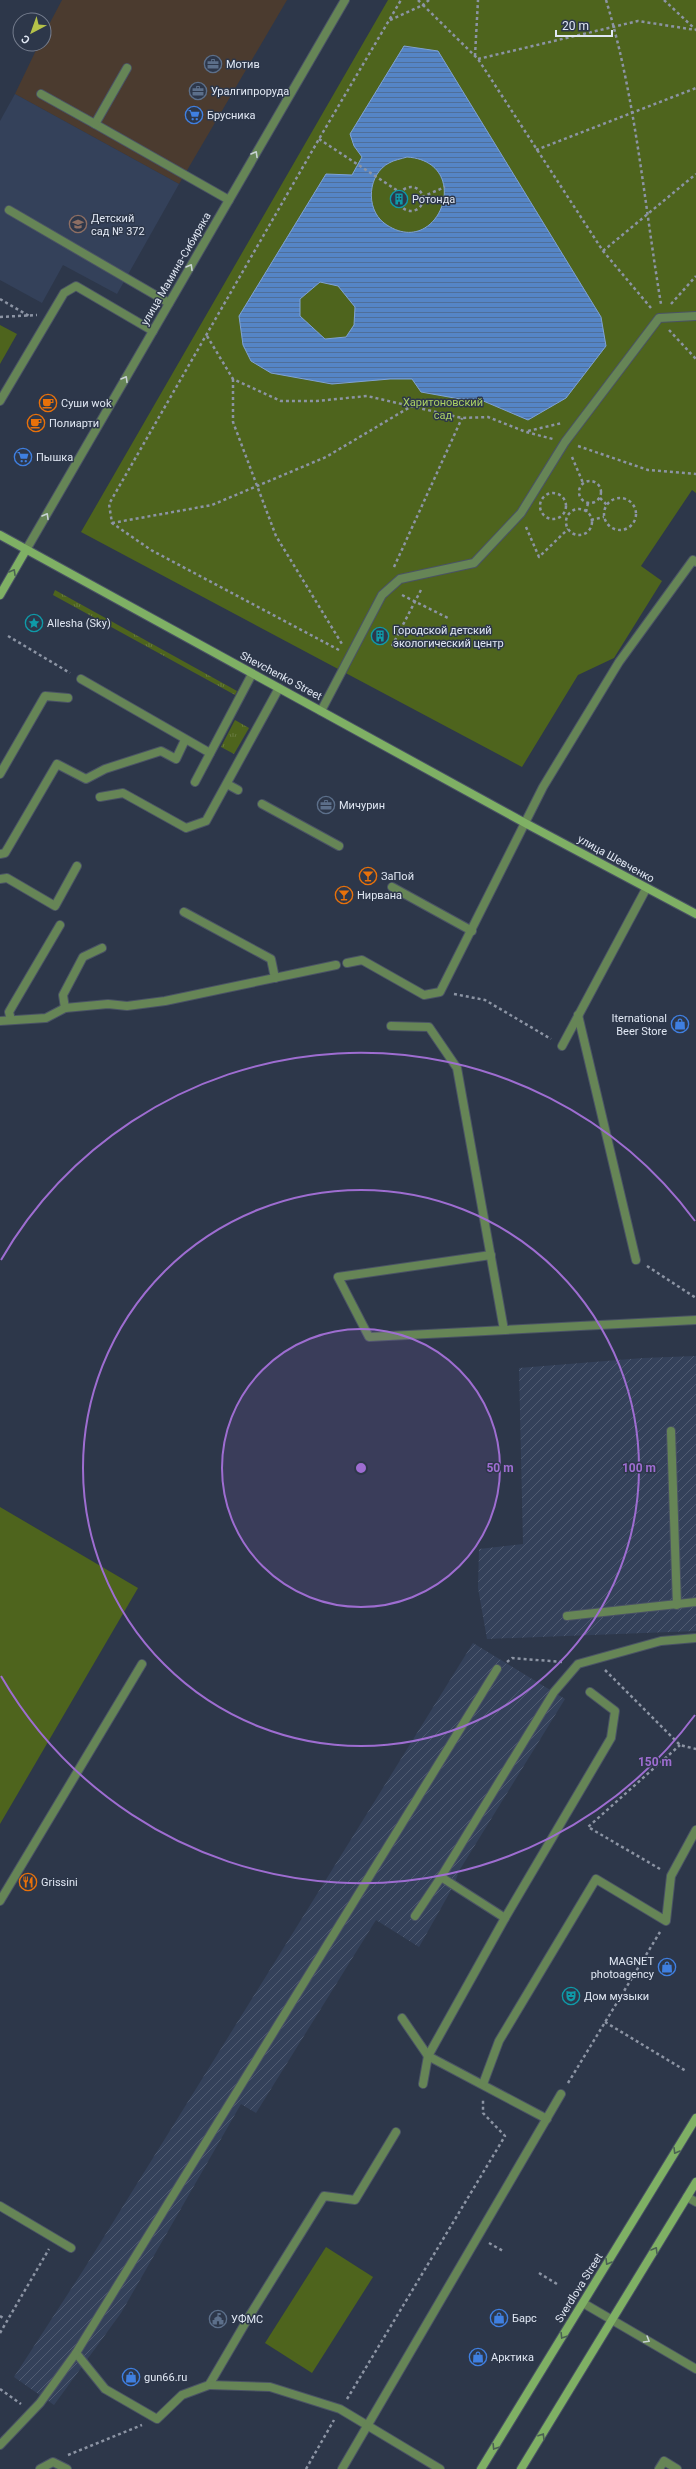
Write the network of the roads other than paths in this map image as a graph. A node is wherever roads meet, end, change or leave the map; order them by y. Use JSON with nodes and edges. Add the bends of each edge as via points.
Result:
{"nodes":[{"id":1,"x":345,"y":0,"type":"edge"},
{"id":2,"x":126,"y":68,"type":"dead end"},
{"id":3,"x":42,"y":94,"type":"dead end"},
{"id":4,"x":95,"y":124,"type":"junction"},
{"id":5,"x":229,"y":200,"type":"junction"},
{"id":6,"x":9,"y":210,"type":"dead end"},
{"id":7,"x":169,"y":303,"type":"junction"},
{"id":8,"x":696,"y":316,"type":"edge"},
{"id":9,"x":153,"y":331,"type":"junction"},
{"id":10,"x":0,"y":401,"type":"edge"},
{"id":11,"x":0,"y":535,"type":"edge"},
{"id":12,"x":26,"y":550,"type":"junction"},
{"id":13,"x":696,"y":562,"type":"edge"},
{"id":14,"x":0,"y":595,"type":"edge"},
{"id":15,"x":252,"y":674,"type":"junction"},
{"id":16,"x":81,"y":679,"type":"road end"},
{"id":17,"x":279,"y":688,"type":"junction"},
{"id":18,"x":68,"y":698,"type":"dead end"},
{"id":19,"x":321,"y":711,"type":"junction"},
{"id":20,"x":185,"y":740,"type":"junction"},
{"id":21,"x":210,"y":753,"type":"junction"},
{"id":22,"x":0,"y":774,"type":"edge"},
{"id":23,"x":195,"y":782,"type":"dead end"},
{"id":24,"x":227,"y":784,"type":"junction"},
{"id":25,"x":238,"y":790,"type":"dead end"},
{"id":26,"x":100,"y":797,"type":"dead end"},
{"id":27,"x":262,"y":804,"type":"dead end"},
{"id":28,"x":525,"y":823,"type":"junction"},
{"id":29,"x":339,"y":846,"type":"dead end"},
{"id":30,"x":0,"y":854,"type":"edge"},
{"id":31,"x":77,"y":866,"type":"dead end"},
{"id":32,"x":0,"y":878,"type":"edge"},
{"id":33,"x":392,"y":887,"type":"dead end"},
{"id":34,"x":646,"y":889,"type":"junction"},
{"id":35,"x":184,"y":912,"type":"dead end"},
{"id":36,"x":696,"y":914,"type":"edge"},
{"id":37,"x":60,"y":925,"type":"dead end"},
{"id":38,"x":472,"y":931,"type":"junction"},
{"id":39,"x":102,"y":948,"type":"dead end"},
{"id":40,"x":347,"y":963,"type":"dead end"},
{"id":41,"x":336,"y":966,"type":"dead end"},
{"id":42,"x":275,"y":978,"type":"junction"},
{"id":43,"x":66,"y":1008,"type":"junction"},
{"id":44,"x":578,"y":1015,"type":"junction"},
{"id":45,"x":11,"y":1020,"type":"junction"},
{"id":46,"x":0,"y":1021,"type":"edge"},
{"id":47,"x":391,"y":1026,"type":"dead end"},
{"id":48,"x":562,"y":1046,"type":"road end"},
{"id":49,"x":491,"y":1255,"type":"junction"},
{"id":50,"x":636,"y":1260,"type":"road end"},
{"id":51,"x":696,"y":1320,"type":"edge"},
{"id":52,"x":504,"y":1330,"type":"junction"},
{"id":53,"x":671,"y":1431,"type":"dead end"},
{"id":54,"x":696,"y":1602,"type":"edge"},
{"id":55,"x":677,"y":1605,"type":"junction"},
{"id":56,"x":567,"y":1616,"type":"dead end"},
{"id":57,"x":696,"y":1638,"type":"edge"},
{"id":58,"x":142,"y":1664,"type":"dead end"},
{"id":59,"x":497,"y":1670,"type":"road end"},
{"id":60,"x":590,"y":1692,"type":"dead end"},
{"id":61,"x":696,"y":1830,"type":"edge"},
{"id":62,"x":441,"y":1877,"type":"junction"},
{"id":63,"x":0,"y":1901,"type":"edge"},
{"id":64,"x":415,"y":1916,"type":"dead end"},
{"id":65,"x":505,"y":1918,"type":"junction"},
{"id":66,"x":402,"y":2018,"type":"dead end"},
{"id":67,"x":428,"y":2056,"type":"junction"},
{"id":68,"x":423,"y":2084,"type":"dead end"},
{"id":69,"x":483,"y":2084,"type":"junction"},
{"id":70,"x":561,"y":2094,"type":"road end"},
{"id":71,"x":696,"y":2118,"type":"edge"},
{"id":72,"x":547,"y":2119,"type":"junction"},
{"id":73,"x":396,"y":2132,"type":"dead end"},
{"id":74,"x":696,"y":2182,"type":"edge"},
{"id":75,"x":687,"y":2197,"type":"junction"},
{"id":76,"x":696,"y":2202,"type":"edge"},
{"id":77,"x":0,"y":2206,"type":"edge"},
{"id":78,"x":71,"y":2248,"type":"dead end"},
{"id":79,"x":583,"y":2303,"type":"junction"},
{"id":80,"x":614,"y":2320,"type":"junction"},
{"id":81,"x":76,"y":2353,"type":"junction"},
{"id":82,"x":696,"y":2369,"type":"edge"},
{"id":83,"x":209,"y":2385,"type":"junction"},
{"id":84,"x":367,"y":2426,"type":"junction"},
{"id":85,"x":0,"y":2445,"type":"edge"},
{"id":86,"x":40,"y":2469,"type":"edge"},
{"id":87,"x":66,"y":2469,"type":"edge"},
{"id":88,"x":342,"y":2469,"type":"edge"},
{"id":89,"x":440,"y":2469,"type":"edge"},
{"id":90,"x":481,"y":2469,"type":"edge"},
{"id":91,"x":521,"y":2469,"type":"edge"},
{"id":92,"x":659,"y":2469,"type":"edge"},
{"id":93,"x":678,"y":2469,"type":"edge"}],
"edges":[{"from":5,"to":1,"type":"street","name":"улица Мамина-Сибиряка","one_way":true},
{"from":2,"to":4,"type":"street"},
{"from":3,"to":4,"type":"street"},
{"from":4,"to":5,"type":"street"},
{"from":7,"to":5,"type":"street","name":"улица Мамина-Сибиряка","one_way":true},
{"from":6,"to":7,"type":"street"},
{"from":7,"to":9,"type":"street","name":"улица Мамина-Сибиряка"},
{"from":8,"to":19,"type":"street","via":[[660,315],[565,442],[520,513],[474,563],[400,579],[382,595]]},
{"from":9,"to":10,"type":"street","via":[[76,286],[64,293]]},
{"from":12,"to":9,"type":"street","name":"улица Мамина-Сибиряка","one_way":true},
{"from":11,"to":12,"type":"main road"},
{"from":14,"to":12,"type":"main road","one_way":true},
{"from":12,"to":15,"type":"main road","name":"Shevchenko Street"},
{"from":13,"to":28,"type":"street","via":[[693,560],[619,662],[543,787]]},
{"from":15,"to":17,"type":"main road","name":"Shevchenko Street"},
{"from":15,"to":21,"type":"street"},
{"from":16,"to":20,"type":"street"},
{"from":17,"to":19,"type":"main road","name":"Shevchenko Street"},
{"from":17,"to":24,"type":"street"},
{"from":18,"to":22,"type":"street","via":[[45,696]]},
{"from":19,"to":28,"type":"main road","name":"Shevchenko Street"},
{"from":20,"to":21,"type":"street"},
{"from":20,"to":30,"type":"street","via":[[176,759],[161,751],[105,769],[86,780],[57,764],[5,854]]},
{"from":21,"to":23,"type":"street"},
{"from":24,"to":25,"type":"street"},
{"from":24,"to":26,"type":"street","via":[[206,821],[186,828],[123,793]]},
{"from":27,"to":29,"type":"street"},
{"from":28,"to":34,"type":"main road","name":"улица Шевченко"},
{"from":28,"to":38,"type":"street"},
{"from":31,"to":32,"type":"street","via":[[55,906],[7,878]]},
{"from":33,"to":38,"type":"street"},
{"from":34,"to":36,"type":"main road","name":"улица Шевченко"},
{"from":34,"to":44,"type":"street"},
{"from":35,"to":42,"type":"street","via":[[271,959]]},
{"from":37,"to":45,"type":"street","via":[[12,1005],[9,1012]]},
{"from":38,"to":40,"type":"street","via":[[440,992],[424,994],[362,960]]},
{"from":39,"to":43,"type":"street","via":[[83,957],[63,996]]},
{"from":41,"to":42,"type":"street"},
{"from":42,"to":43,"type":"street","via":[[165,1001],[127,1006],[108,1004]]},
{"from":43,"to":45,"type":"street","via":[[46,1018]]},
{"from":44,"to":48,"type":"street"},
{"from":44,"to":50,"type":"street"},
{"from":45,"to":46,"type":"street"},
{"from":47,"to":49,"type":"street","via":[[429,1027],[457,1068]]},
{"from":49,"to":52,"type":"street"},
{"from":49,"to":52,"type":"street","via":[[338,1278],[369,1337]]},
{"from":51,"to":52,"type":"street"},
{"from":53,"to":55,"type":"street"},
{"from":54,"to":55,"type":"street"},
{"from":55,"to":56,"type":"street"},
{"from":57,"to":62,"type":"street","via":[[661,1641],[578,1664],[554,1692]]},
{"from":58,"to":63,"type":"street"},
{"from":59,"to":81,"type":"street"},
{"from":60,"to":65,"type":"street","via":[[615,1711],[611,1738]]},
{"from":61,"to":69,"type":"street","via":[[671,1876],[666,1921],[596,1879],[499,2041]]},
{"from":62,"to":64,"type":"street"},
{"from":62,"to":65,"type":"street"},
{"from":65,"to":67,"type":"street"},
{"from":66,"to":67,"type":"street"},
{"from":67,"to":68,"type":"street"},
{"from":67,"to":69,"type":"street"},
{"from":69,"to":72,"type":"street"},
{"from":70,"to":72,"type":"street"},
{"from":71,"to":79,"type":"main road","name":"Sverdlova Street","one_way":true},
{"from":72,"to":84,"type":"street"},
{"from":73,"to":83,"type":"street","via":[[355,2200],[324,2196]]},
{"from":74,"to":75,"type":"main road"},
{"from":75,"to":76,"type":"street"},
{"from":80,"to":75,"type":"main road","one_way":true},
{"from":77,"to":78,"type":"street"},
{"from":79,"to":80,"type":"street"},
{"from":79,"to":90,"type":"main road","name":"Sverdlova Street","one_way":true},
{"from":80,"to":82,"type":"street","one_way":true},
{"from":91,"to":80,"type":"main road","one_way":true},
{"from":81,"to":83,"type":"street","via":[[105,2389],[157,2419],[182,2396]]},
{"from":81,"to":85,"type":"street","via":[[32,2411]]},
{"from":83,"to":84,"type":"street","via":[[270,2387],[340,2409]]},
{"from":84,"to":88,"type":"street"},
{"from":84,"to":89,"type":"street"},
{"from":86,"to":87,"type":"street","via":[[53,2462]]},
{"from":92,"to":93,"type":"street","via":[[664,2461]]}]}
